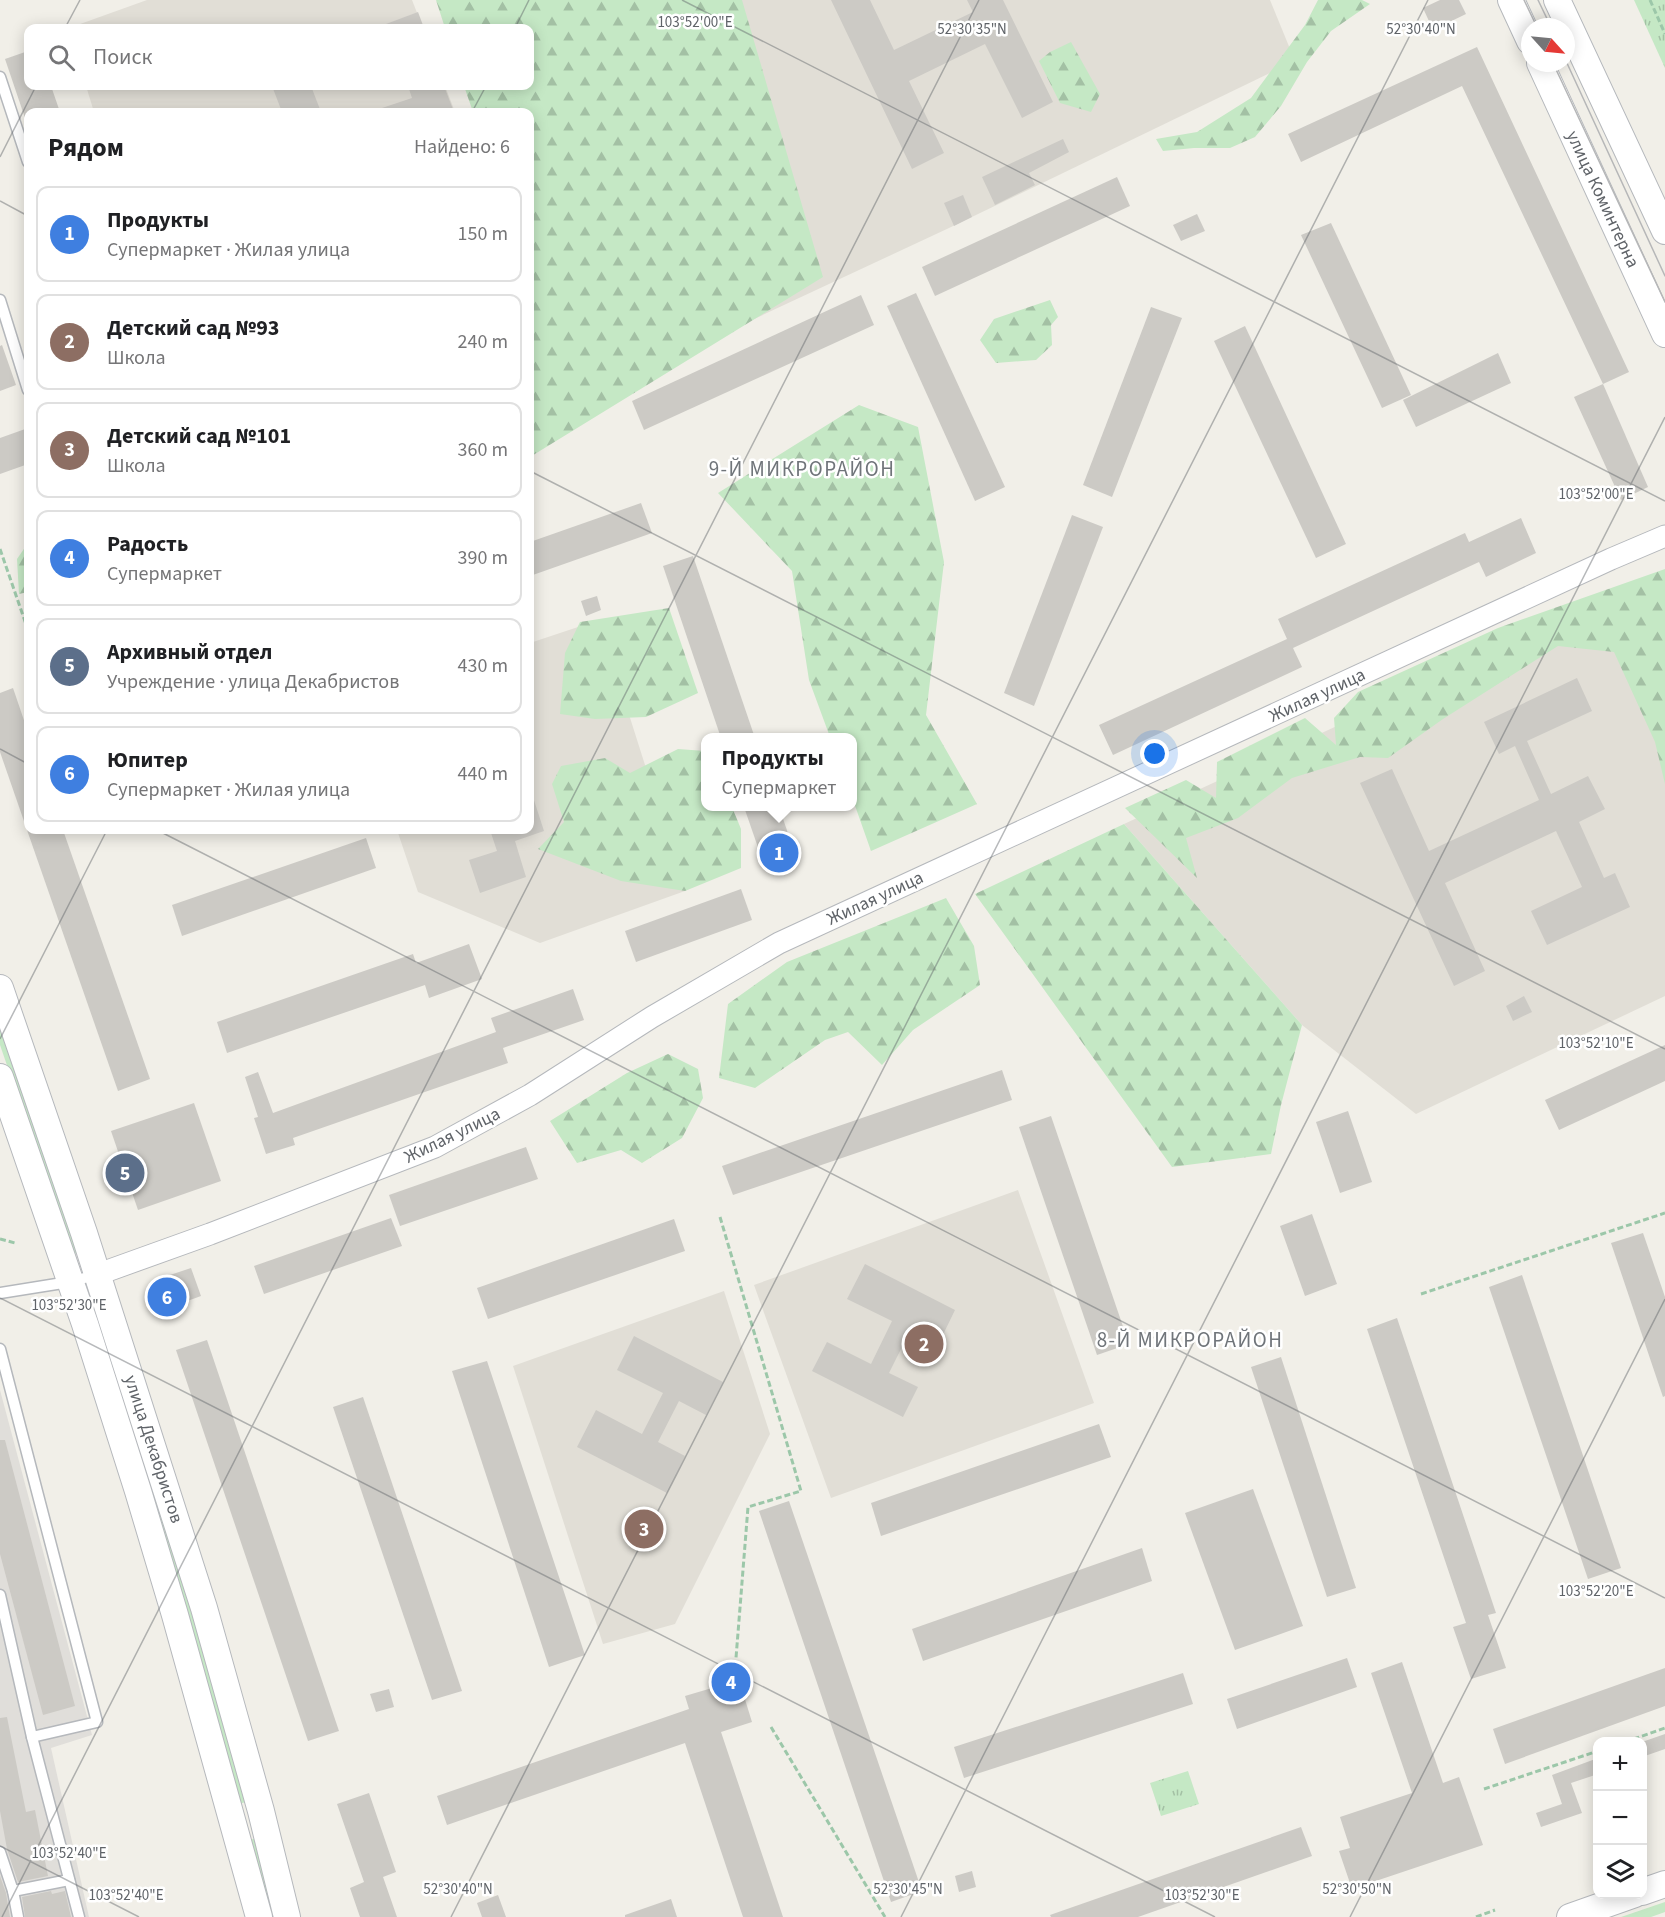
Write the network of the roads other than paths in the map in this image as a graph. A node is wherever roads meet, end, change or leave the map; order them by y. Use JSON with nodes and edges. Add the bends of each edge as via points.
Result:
{"nodes":[{"id":1,"x":1511,"y":0,"type":"edge"},
{"id":2,"x":1557,"y":0,"type":"edge"},
{"id":3,"x":1521,"y":22,"type":"edge"},
{"id":4,"x":1544,"y":72,"type":"edge"},
{"id":5,"x":0,"y":77,"type":"edge"},
{"id":6,"x":24,"y":150,"type":"edge"},
{"id":7,"x":1665,"y":231,"type":"edge"},
{"id":8,"x":0,"y":300,"type":"edge"},
{"id":9,"x":1665,"y":334,"type":"edge"},
{"id":10,"x":24,"y":377,"type":"edge"},
{"id":11,"x":1665,"y":536,"type":"edge"},
{"id":12,"x":0,"y":988,"type":"edge"},
{"id":13,"x":0,"y":1077,"type":"edge"},
{"id":14,"x":96,"y":1275,"type":"junction"},
{"id":15,"x":69,"y":1282,"type":"junction"},
{"id":16,"x":0,"y":1293,"type":"edge"},
{"id":17,"x":0,"y":1348,"type":"edge"},
{"id":18,"x":0,"y":1595,"type":"edge"},
{"id":19,"x":33,"y":1737,"type":"junction"},
{"id":20,"x":0,"y":1852,"type":"edge"},
{"id":21,"x":69,"y":1880,"type":"junction"},
{"id":22,"x":1665,"y":1884,"type":"edge"},
{"id":23,"x":1647,"y":1890,"type":"edge"},
{"id":24,"x":13,"y":1891,"type":"junction"},
{"id":25,"x":1621,"y":1899,"type":"edge"},
{"id":26,"x":18,"y":1917,"type":"edge"},
{"id":27,"x":78,"y":1917,"type":"edge"},
{"id":28,"x":260,"y":1917,"type":"edge"},
{"id":29,"x":287,"y":1917,"type":"edge"},
{"id":30,"x":1569,"y":1917,"type":"edge"}],
"edges":[{"from":1,"to":3,"type":"street"},
{"from":2,"to":7,"type":"street"},
{"from":4,"to":9,"type":"street","name":"улица Коминтерна"},
{"from":5,"to":6,"type":"lane"},
{"from":8,"to":10,"type":"lane"},
{"from":11,"to":14,"type":"street","name":"Жилая улица","via":[[779,943],[652,1017],[530,1095],[435,1147]]},
{"from":12,"to":14,"type":"street","name":"улица Декабристов"},
{"from":13,"to":15,"type":"street","name":"улица Декабристов"},
{"from":14,"to":15,"type":"lane"},
{"from":14,"to":29,"type":"street","name":"улица Декабристов","via":[[204,1608]]},
{"from":15,"to":16,"type":"lane"},
{"from":15,"to":28,"type":"street","name":"улица Декабристов","via":[[176,1615]]},
{"from":17,"to":19,"type":"lane","via":[[97,1722]]},
{"from":18,"to":19,"type":"lane"},
{"from":19,"to":21,"type":"lane"},
{"from":20,"to":24,"type":"lane"},
{"from":21,"to":24,"type":"lane"},
{"from":21,"to":27,"type":"lane"},
{"from":22,"to":23,"type":"street"},
{"from":24,"to":26,"type":"lane"},
{"from":25,"to":30,"type":"street"}]}
